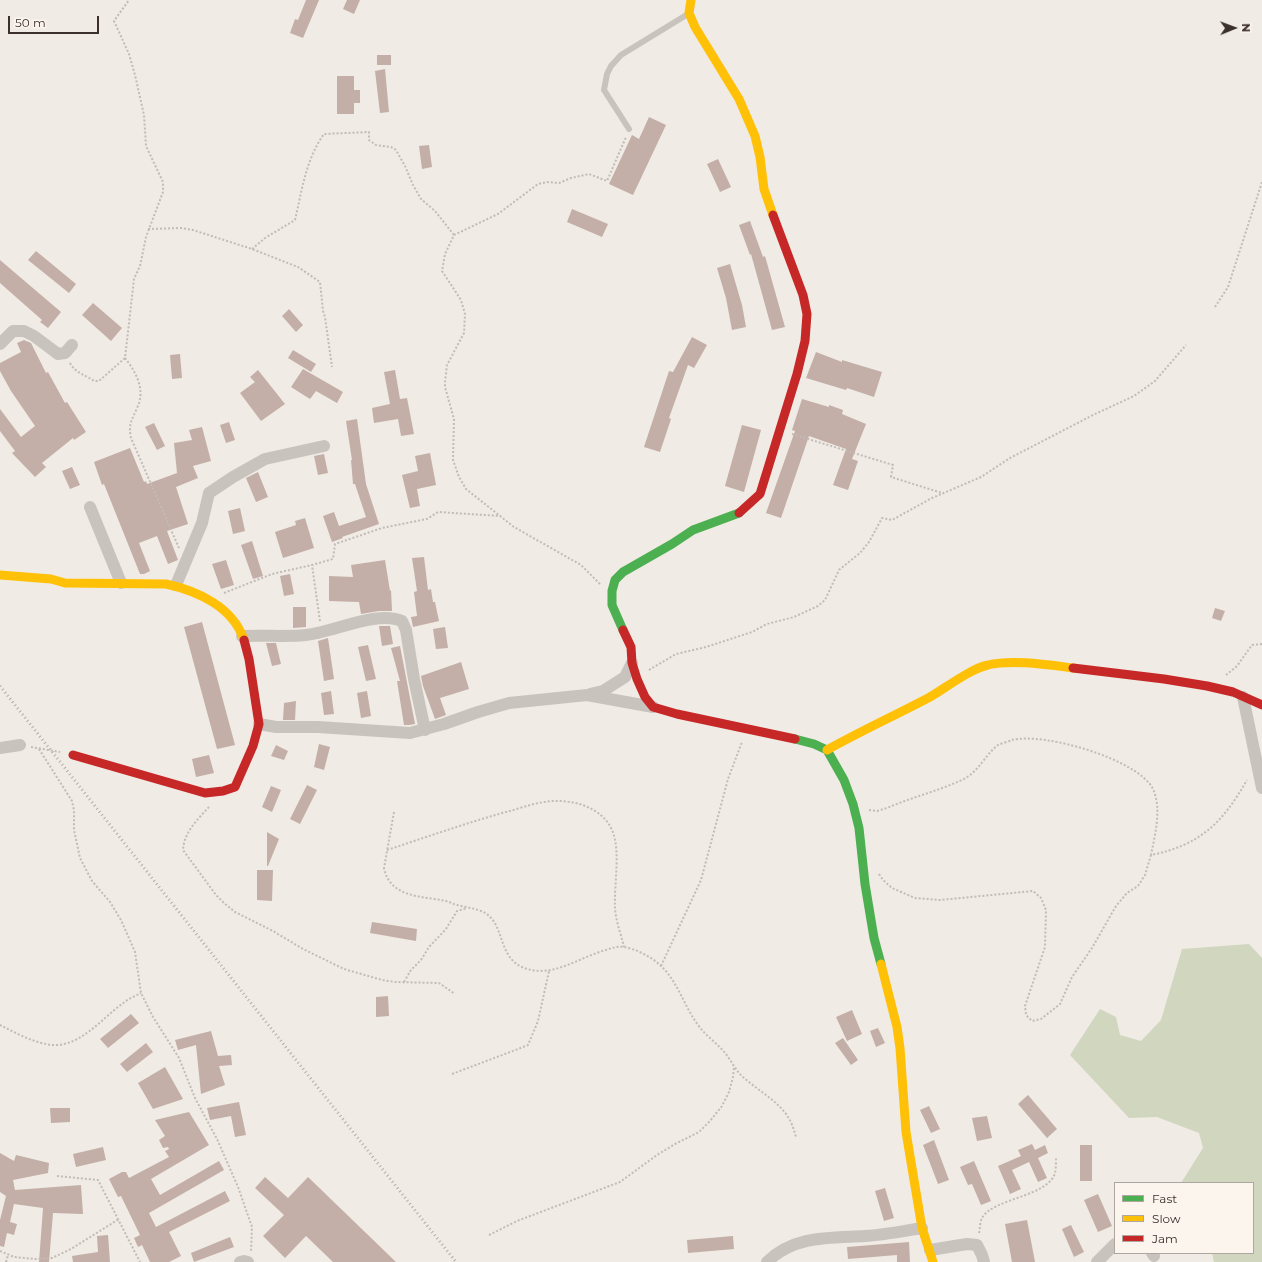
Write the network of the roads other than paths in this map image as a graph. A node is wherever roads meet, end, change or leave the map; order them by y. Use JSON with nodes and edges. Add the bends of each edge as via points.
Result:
{"nodes":[{"id":1,"x":691,"y":0,"type":"edge"},
{"id":2,"x":689,"y":14,"type":"junction"},
{"id":3,"x":629,"y":129,"type":"road end"},
{"id":4,"x":0,"y":344,"type":"edge"},
{"id":5,"x":68,"y":349,"type":"road end"},
{"id":6,"x":324,"y":446,"type":"dead end"},
{"id":7,"x":90,"y":507,"type":"dead end"},
{"id":8,"x":0,"y":575,"type":"edge"},
{"id":9,"x":121,"y":583,"type":"junction"},
{"id":10,"x":176,"y":585,"type":"junction"},
{"id":11,"x":242,"y":636,"type":"junction"},
{"id":12,"x":634,"y":668,"type":"junction"},
{"id":13,"x":587,"y":695,"type":"junction"},
{"id":14,"x":1243,"y":697,"type":"junction"},
{"id":15,"x":1262,"y":705,"type":"edge"},
{"id":16,"x":653,"y":707,"type":"junction"},
{"id":17,"x":259,"y":724,"type":"junction"},
{"id":18,"x":425,"y":730,"type":"junction"},
{"id":19,"x":20,"y":745,"type":"road end"},
{"id":20,"x":0,"y":748,"type":"edge"},
{"id":21,"x":827,"y":750,"type":"junction"},
{"id":22,"x":73,"y":755,"type":"road end"},
{"id":23,"x":1262,"y":788,"type":"edge"},
{"id":24,"x":922,"y":1228,"type":"junction"},
{"id":25,"x":1114,"y":1245,"type":"edge"},
{"id":26,"x":931,"y":1256,"type":"edge"},
{"id":27,"x":249,"y":1258,"type":"edge"},
{"id":28,"x":240,"y":1262,"type":"edge"},
{"id":29,"x":767,"y":1262,"type":"edge"},
{"id":30,"x":984,"y":1262,"type":"edge"},
{"id":31,"x":1097,"y":1262,"type":"edge"}],
"edges":[{"from":1,"to":2,"type":"street"},
{"from":2,"to":3,"type":"lane","via":[[621,55],[611,66],[604,90]]},
{"from":2,"to":12,"type":"street","via":[[738,99],[755,136],[764,189],[803,295],[807,314],[805,341],[760,494],[740,513],[693,530],[623,572],[615,580],[612,605],[631,647]]},
{"from":4,"to":5,"type":"street","via":[[13,331],[24,331],[58,354]]},
{"from":6,"to":10,"type":"street","via":[[265,459],[233,476],[209,494],[202,524]]},
{"from":7,"to":9,"type":"street"},
{"from":8,"to":9,"type":"street","via":[[51,579],[65,583]]},
{"from":9,"to":10,"type":"street"},
{"from":10,"to":11,"type":"street","via":[[207,598],[230,617]]},
{"from":11,"to":17,"type":"street","via":[[252,676],[254,704]]},
{"from":11,"to":18,"type":"street","via":[[305,635],[378,618],[395,618],[402,621],[406,630]]},
{"from":12,"to":13,"type":"street","via":[[626,677],[603,691]]},
{"from":12,"to":16,"type":"street","via":[[642,691]]},
{"from":13,"to":16,"type":"street"},
{"from":13,"to":18,"type":"street","via":[[509,703]]},
{"from":14,"to":15,"type":"street"},
{"from":14,"to":21,"type":"street","via":[[1207,686],[1164,679],[1043,664],[1000,663],[987,665],[972,672]]},
{"from":14,"to":23,"type":"street"},
{"from":16,"to":21,"type":"street","via":[[799,739]]},
{"from":17,"to":18,"type":"street","via":[[276,727],[400,732]]},
{"from":17,"to":22,"type":"street","via":[[235,786],[223,791],[205,793]]},
{"from":19,"to":20,"type":"street"},
{"from":21,"to":24,"type":"street","via":[[844,780],[859,828],[874,938],[897,1027],[906,1132]]},
{"from":24,"to":26,"type":"street"},
{"from":24,"to":29,"type":"street","via":[[865,1236],[817,1238],[784,1248]]},
{"from":25,"to":31,"type":"street"},
{"from":26,"to":30,"type":"street","via":[[967,1244],[977,1245]]},
{"from":27,"to":28,"type":"street"}]}
